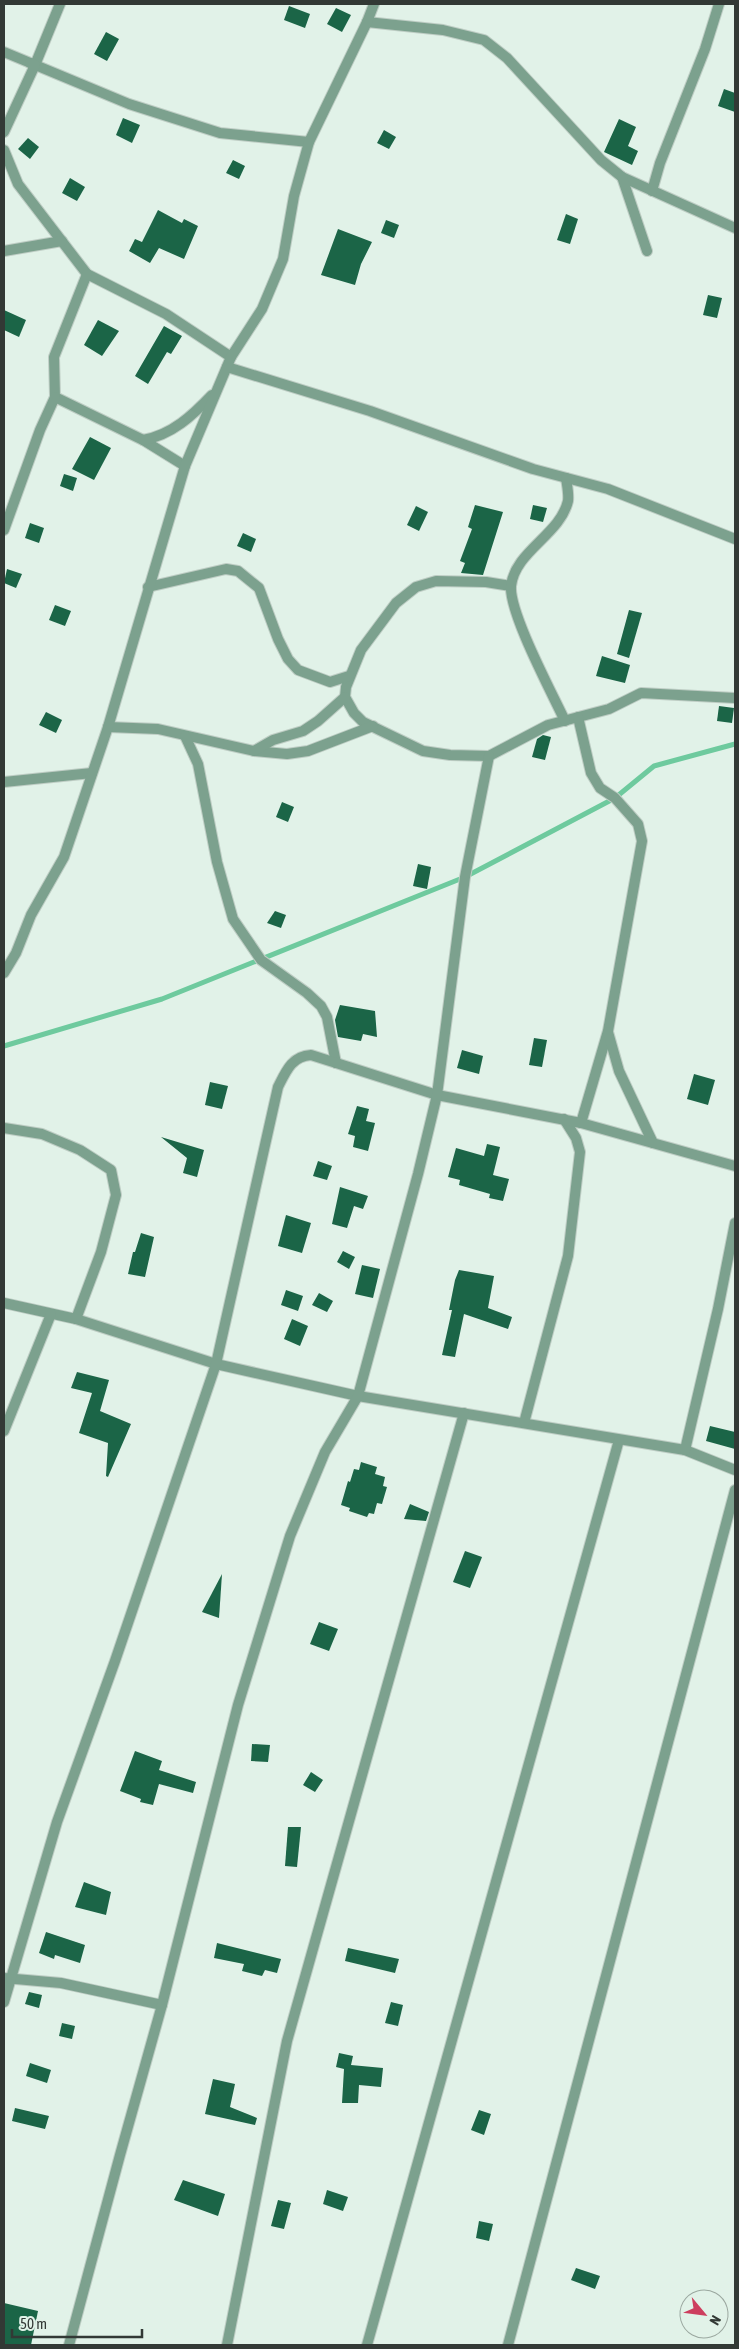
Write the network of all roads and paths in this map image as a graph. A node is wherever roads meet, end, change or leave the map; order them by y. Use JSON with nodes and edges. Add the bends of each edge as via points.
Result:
{"nodes":[{"id":1,"x":60,"y":4,"type":"edge"},
{"id":2,"x":374,"y":4,"type":"edge"},
{"id":3,"x":720,"y":4,"type":"edge"},
{"id":4,"x":367,"y":22,"type":"junction"},
{"id":5,"x":4,"y":51,"type":"edge"},
{"id":6,"x":35,"y":65,"type":"junction"},
{"id":7,"x":4,"y":132,"type":"edge"},
{"id":8,"x":309,"y":142,"type":"junction"},
{"id":9,"x":4,"y":150,"type":"edge"},
{"id":10,"x":622,"y":178,"type":"junction"},
{"id":11,"x":652,"y":191,"type":"junction"},
{"id":12,"x":735,"y":228,"type":"edge"},
{"id":13,"x":62,"y":241,"type":"junction"},
{"id":14,"x":647,"y":251,"type":"dead end"},
{"id":15,"x":4,"y":252,"type":"edge"},
{"id":16,"x":87,"y":274,"type":"junction"},
{"id":17,"x":231,"y":357,"type":"junction"},
{"id":18,"x":227,"y":368,"type":"junction"},
{"id":19,"x":217,"y":391,"type":"junction"},
{"id":20,"x":55,"y":397,"type":"junction"},
{"id":21,"x":143,"y":440,"type":"junction"},
{"id":22,"x":185,"y":466,"type":"junction"},
{"id":23,"x":566,"y":478,"type":"junction"},
{"id":24,"x":4,"y":530,"type":"edge"},
{"id":25,"x":735,"y":539,"type":"edge"},
{"id":26,"x":511,"y":586,"type":"junction"},
{"id":27,"x":148,"y":587,"type":"junction"},
{"id":28,"x":349,"y":676,"type":"junction"},
{"id":29,"x":345,"y":697,"type":"junction"},
{"id":30,"x":735,"y":698,"type":"edge"},
{"id":31,"x":578,"y":717,"type":"junction"},
{"id":32,"x":565,"y":720,"type":"junction"},
{"id":33,"x":373,"y":726,"type":"junction"},
{"id":34,"x":108,"y":727,"type":"junction"},
{"id":35,"x":185,"y":736,"type":"junction"},
{"id":36,"x":254,"y":751,"type":"junction"},
{"id":37,"x":489,"y":756,"type":"junction"},
{"id":38,"x":92,"y":773,"type":"junction"},
{"id":39,"x":4,"y":782,"type":"edge"},
{"id":40,"x":4,"y":974,"type":"edge"},
{"id":41,"x":608,"y":1031,"type":"junction"},
{"id":42,"x":336,"y":1063,"type":"junction"},
{"id":43,"x":437,"y":1095,"type":"junction"},
{"id":44,"x":564,"y":1119,"type":"junction"},
{"id":45,"x":582,"y":1123,"type":"junction"},
{"id":46,"x":4,"y":1128,"type":"edge"},
{"id":47,"x":653,"y":1143,"type":"junction"},
{"id":48,"x":735,"y":1166,"type":"edge"},
{"id":49,"x":735,"y":1223,"type":"edge"},
{"id":50,"x":4,"y":1302,"type":"edge"},
{"id":51,"x":51,"y":1314,"type":"junction"},
{"id":52,"x":76,"y":1319,"type":"junction"},
{"id":53,"x":216,"y":1364,"type":"junction"},
{"id":54,"x":358,"y":1396,"type":"junction"},
{"id":55,"x":464,"y":1413,"type":"junction"},
{"id":56,"x":524,"y":1423,"type":"junction"},
{"id":57,"x":4,"y":1430,"type":"edge"},
{"id":58,"x":619,"y":1440,"type":"junction"},
{"id":59,"x":685,"y":1450,"type":"junction"},
{"id":60,"x":735,"y":1470,"type":"edge"},
{"id":61,"x":735,"y":1490,"type":"edge"},
{"id":62,"x":7,"y":1979,"type":"edge"},
{"id":63,"x":4,"y":2002,"type":"edge"},
{"id":64,"x":162,"y":2005,"type":"junction"},
{"id":65,"x":70,"y":2345,"type":"edge"},
{"id":66,"x":227,"y":2345,"type":"edge"},
{"id":67,"x":367,"y":2345,"type":"edge"},
{"id":68,"x":508,"y":2345,"type":"edge"}],
"edges":[{"from":1,"to":6,"type":"street"},
{"from":2,"to":4,"type":"street"},
{"from":3,"to":11,"type":"street"},
{"from":4,"to":8,"type":"street"},
{"from":4,"to":10,"type":"street","via":[[443,30],[484,40],[508,58],[601,160]]},
{"from":5,"to":6,"type":"street"},
{"from":6,"to":7,"type":"street"},
{"from":6,"to":8,"type":"street","via":[[129,104],[220,133]]},
{"from":8,"to":17,"type":"street","via":[[294,196],[283,259],[262,309]]},
{"from":9,"to":13,"type":"street","via":[[18,184]]},
{"from":10,"to":11,"type":"street"},
{"from":10,"to":14,"type":"street"},
{"from":11,"to":12,"type":"street"},
{"from":13,"to":15,"type":"street"},
{"from":13,"to":16,"type":"street"},
{"from":16,"to":17,"type":"street","via":[[166,314]]},
{"from":16,"to":20,"type":"street","via":[[54,357]]},
{"from":17,"to":18,"type":"street"},
{"from":18,"to":19,"type":"street"},
{"from":18,"to":23,"type":"street","via":[[370,410]]},
{"from":19,"to":21,"type":"street","via":[[188,420],[154,438]]},
{"from":19,"to":22,"type":"street"},
{"from":20,"to":21,"type":"street"},
{"from":20,"to":24,"type":"street"},
{"from":21,"to":22,"type":"street"},
{"from":22,"to":27,"type":"street"},
{"from":23,"to":25,"type":"street","via":[[608,489]]},
{"from":23,"to":26,"type":"street","via":[[568,500],[561,517],[520,564]]},
{"from":26,"to":28,"type":"street","via":[[436,581],[416,587],[396,603],[361,650]]},
{"from":26,"to":32,"type":"street","via":[[511,599]]},
{"from":27,"to":28,"type":"street","via":[[226,569],[238,571],[260,588],[278,639],[298,670],[330,682]]},
{"from":27,"to":34,"type":"street"},
{"from":28,"to":29,"type":"street"},
{"from":29,"to":33,"type":"street","via":[[354,713]]},
{"from":29,"to":36,"type":"street","via":[[303,731],[273,740]]},
{"from":30,"to":31,"type":"street","via":[[642,693],[609,709]]},
{"from":31,"to":32,"type":"street"},
{"from":31,"to":41,"type":"street","via":[[591,773],[600,788],[615,798],[638,824],[642,841]]},
{"from":32,"to":37,"type":"street","via":[[548,725]]},
{"from":33,"to":36,"type":"street","via":[[308,752]]},
{"from":33,"to":37,"type":"street","via":[[423,751]]},
{"from":34,"to":35,"type":"street","via":[[158,729]]},
{"from":34,"to":38,"type":"street"},
{"from":35,"to":36,"type":"street"},
{"from":35,"to":42,"type":"street","via":[[198,764],[217,862],[233,919],[260,960],[321,1006],[327,1017]]},
{"from":37,"to":43,"type":"street","via":[[465,877]]},
{"from":38,"to":39,"type":"street"},
{"from":38,"to":40,"type":"street","via":[[64,857],[31,915],[16,954]]},
{"from":41,"to":45,"type":"street"},
{"from":41,"to":47,"type":"street","via":[[619,1071]]},
{"from":42,"to":43,"type":"street"},
{"from":42,"to":53,"type":"street","via":[[303,1055],[290,1064],[278,1087]]},
{"from":43,"to":44,"type":"street"},
{"from":43,"to":54,"type":"street"},
{"from":44,"to":45,"type":"street"},
{"from":44,"to":56,"type":"street","via":[[576,1138],[580,1152],[568,1256]]},
{"from":45,"to":47,"type":"street"},
{"from":46,"to":52,"type":"street","via":[[42,1134],[80,1150],[111,1170],[116,1195],[101,1252]]},
{"from":47,"to":48,"type":"street"},
{"from":49,"to":59,"type":"street"},
{"from":50,"to":51,"type":"street"},
{"from":51,"to":52,"type":"street"},
{"from":51,"to":57,"type":"street"},
{"from":52,"to":53,"type":"street"},
{"from":53,"to":54,"type":"street"},
{"from":53,"to":62,"type":"street","via":[[57,1822]]},
{"from":54,"to":55,"type":"street"},
{"from":54,"to":64,"type":"street","via":[[325,1452],[290,1536],[238,1705]]},
{"from":55,"to":56,"type":"street"},
{"from":55,"to":66,"type":"street","via":[[287,2041]]},
{"from":56,"to":58,"type":"street"},
{"from":58,"to":59,"type":"street"},
{"from":58,"to":67,"type":"street"},
{"from":59,"to":60,"type":"street"},
{"from":61,"to":68,"type":"street"},
{"from":62,"to":63,"type":"street"},
{"from":62,"to":64,"type":"street","via":[[61,1982]]},
{"from":64,"to":65,"type":"street"}]}
